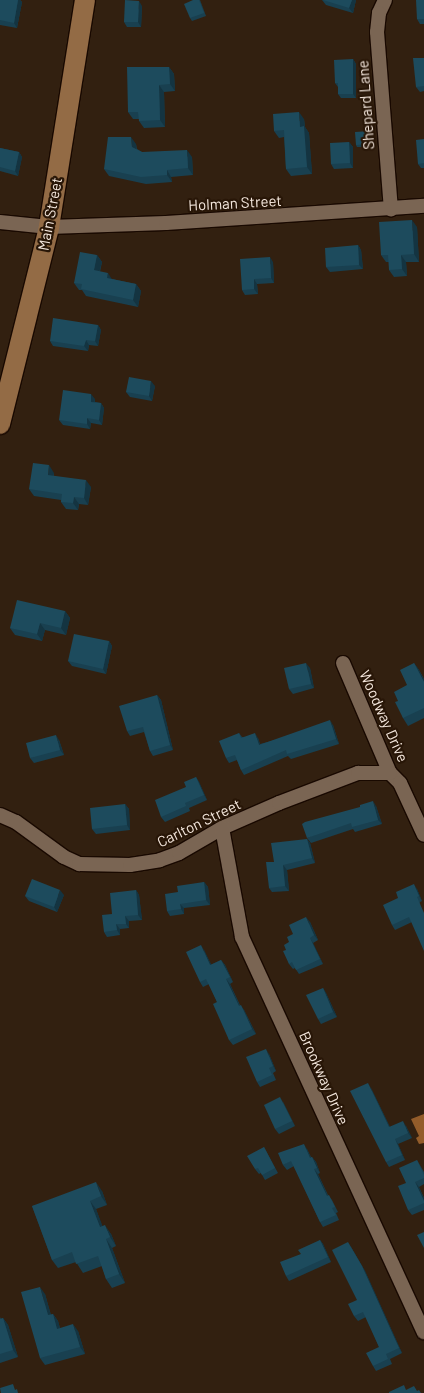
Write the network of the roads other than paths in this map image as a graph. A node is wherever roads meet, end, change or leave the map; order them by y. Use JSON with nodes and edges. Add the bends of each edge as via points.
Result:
{"nodes":[{"id":1,"x":85,"y":0,"type":"edge"},
{"id":2,"x":385,"y":0,"type":"edge"},
{"id":3,"x":424,"y":206,"type":"edge"},
{"id":4,"x":391,"y":209,"type":"junction"},
{"id":5,"x":0,"y":222,"type":"edge"},
{"id":6,"x":49,"y":227,"type":"junction"},
{"id":7,"x":0,"y":424,"type":"edge"},
{"id":8,"x":343,"y":662,"type":"dead end"},
{"id":9,"x":390,"y":772,"type":"junction"},
{"id":10,"x":0,"y":815,"type":"edge"},
{"id":11,"x":222,"y":828,"type":"junction"},
{"id":12,"x":424,"y":835,"type":"edge"},
{"id":13,"x":424,"y":1332,"type":"edge"}],
"edges":[{"from":1,"to":6,"type":"main road","name":"Main Street"},
{"from":2,"to":4,"type":"street","name":"Shepard Lane","via":[[379,13],[377,32]]},
{"from":3,"to":4,"type":"street","name":"Holman Street"},
{"from":4,"to":6,"type":"street","name":"Holman Street","via":[[197,222]]},
{"from":5,"to":6,"type":"street","name":"Holman Street"},
{"from":6,"to":7,"type":"main road","name":"Main Street"},
{"from":8,"to":9,"type":"street","name":"Woodway Drive"},
{"from":9,"to":11,"type":"street","name":"Carlton Street","via":[[358,773]]},
{"from":9,"to":12,"type":"street","name":"Woodway Drive","via":[[400,783]]},
{"from":10,"to":11,"type":"street","name":"Carlton Street","via":[[16,822],[64,857],[90,866],[160,860]]},
{"from":11,"to":13,"type":"street","name":"Brookway Drive","via":[[242,937]]}]}
